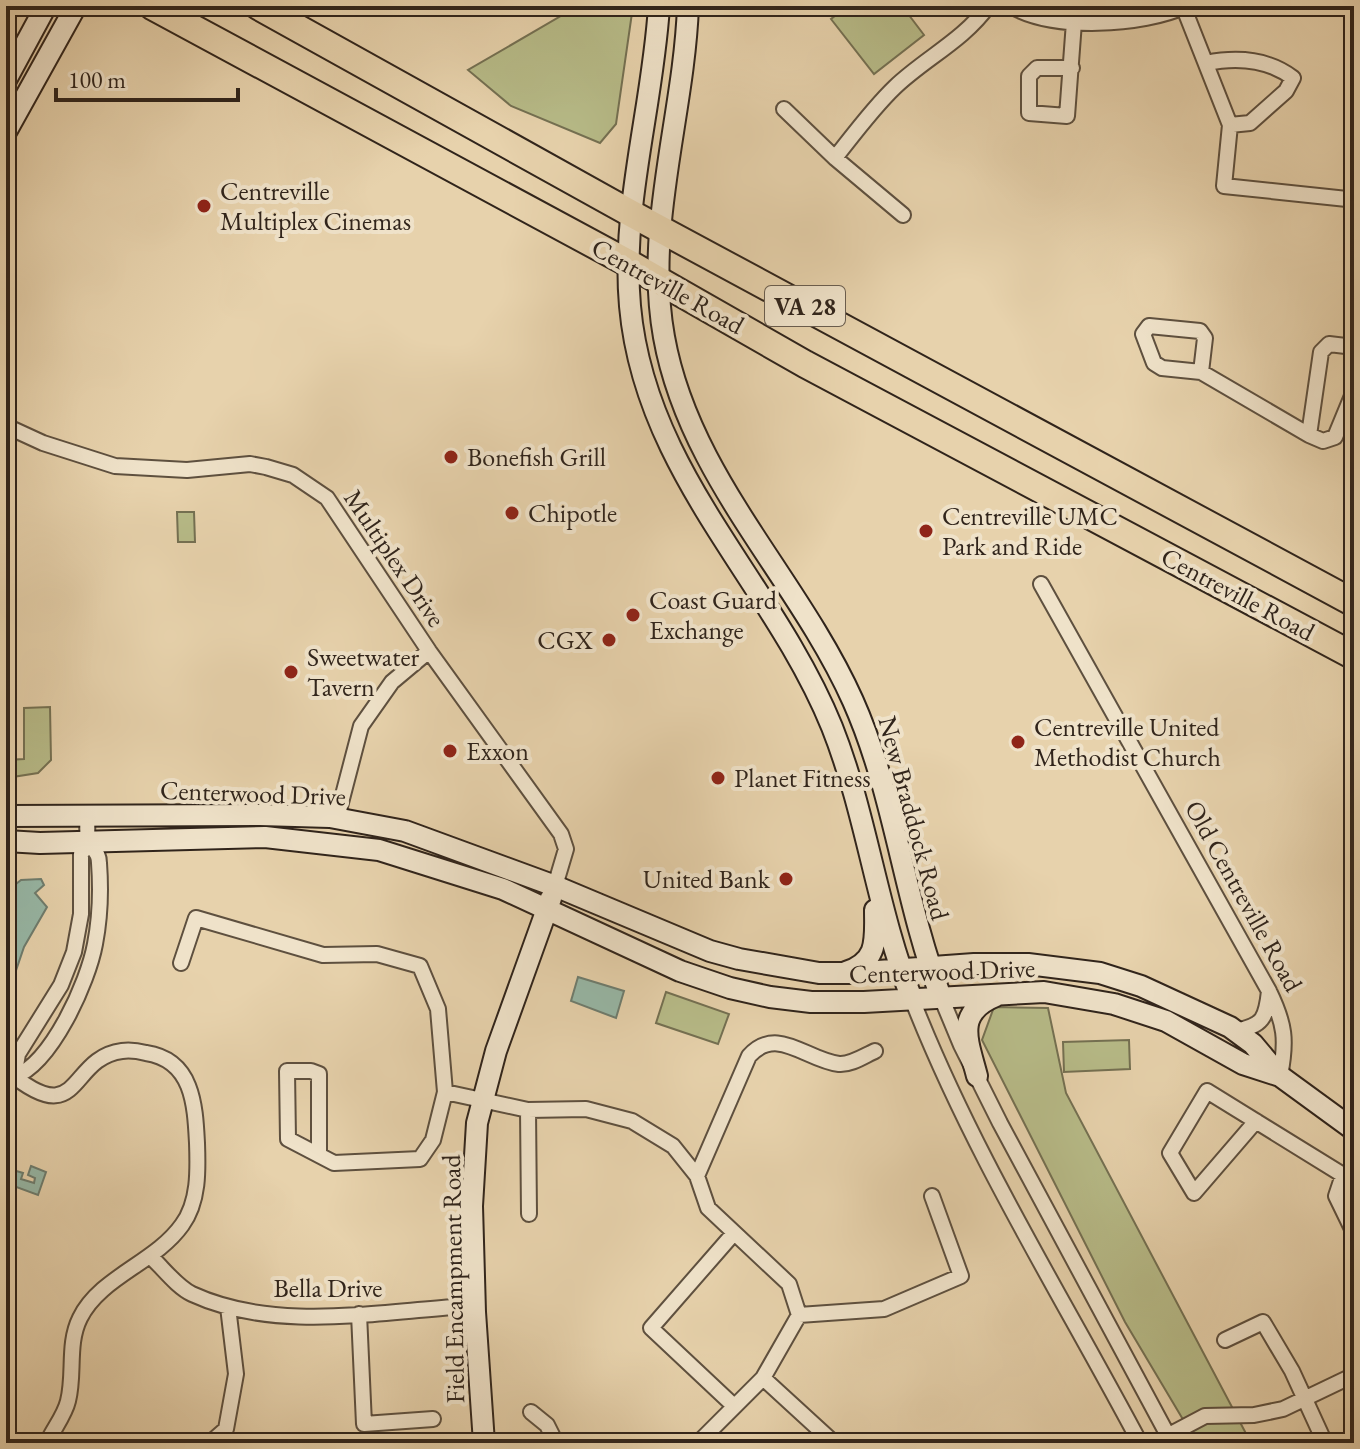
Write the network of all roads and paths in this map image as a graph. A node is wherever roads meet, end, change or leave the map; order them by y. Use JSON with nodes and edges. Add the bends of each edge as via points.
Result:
{"nodes":[{"id":1,"x":46,"y":6,"type":"edge"},
{"id":2,"x":76,"y":6,"type":"edge"},
{"id":3,"x":152,"y":6,"type":"edge"},
{"id":4,"x":258,"y":6,"type":"edge"},
{"id":5,"x":659,"y":6,"type":"edge"},
{"id":6,"x":688,"y":6,"type":"edge"},
{"id":7,"x":988,"y":6,"type":"edge"},
{"id":8,"x":1011,"y":6,"type":"edge"},
{"id":9,"x":1184,"y":7,"type":"edge"},
{"id":10,"x":1074,"y":22,"type":"junction"},
{"id":11,"x":1206,"y":63,"type":"junction"},
{"id":12,"x":1072,"y":68,"type":"dead end"},
{"id":13,"x":6,"y":80,"type":"edge"},
{"id":14,"x":784,"y":109,"type":"dead end"},
{"id":15,"x":1230,"y":125,"type":"junction"},
{"id":16,"x":6,"y":132,"type":"edge"},
{"id":17,"x":835,"y":158,"type":"junction"},
{"id":18,"x":1354,"y":196,"type":"edge"},
{"id":19,"x":632,"y":214,"type":"junction"},
{"id":20,"x":903,"y":215,"type":"dead end"},
{"id":21,"x":660,"y":229,"type":"junction"},
{"id":22,"x":630,"y":264,"type":"junction"},
{"id":23,"x":660,"y":280,"type":"junction"},
{"id":24,"x":1354,"y":347,"type":"edge"},
{"id":25,"x":1201,"y":372,"type":"junction"},
{"id":26,"x":1354,"y":391,"type":"edge"},
{"id":27,"x":6,"y":426,"type":"edge"},
{"id":28,"x":1309,"y":435,"type":"junction"},
{"id":29,"x":1041,"y":584,"type":"dead end"},
{"id":30,"x":1354,"y":603,"type":"edge"},
{"id":31,"x":429,"y":651,"type":"junction"},
{"id":32,"x":1354,"y":656,"type":"edge"},
{"id":33,"x":6,"y":816,"type":"edge"},
{"id":34,"x":87,"y":818,"type":"junction"},
{"id":35,"x":337,"y":818,"type":"junction"},
{"id":36,"x":6,"y":841,"type":"edge"},
{"id":37,"x":89,"y":842,"type":"junction"},
{"id":38,"x":875,"y":878,"type":"junction"},
{"id":39,"x":555,"y":886,"type":"junction"},
{"id":40,"x":547,"y":910,"type":"junction"},
{"id":41,"x":181,"y":963,"type":"dead end"},
{"id":42,"x":929,"y":967,"type":"junction"},
{"id":43,"x":901,"y":969,"type":"junction"},
{"id":44,"x":842,"y":973,"type":"junction"},
{"id":45,"x":1269,"y":991,"type":"junction"},
{"id":46,"x":1005,"y":993,"type":"junction"},
{"id":47,"x":941,"y":997,"type":"junction"},
{"id":48,"x":912,"y":999,"type":"junction"},
{"id":49,"x":1236,"y":1031,"type":"junction"},
{"id":50,"x":875,"y":1051,"type":"dead end"},
{"id":51,"x":977,"y":1076,"type":"junction"},
{"id":52,"x":1280,"y":1076,"type":"junction"},
{"id":53,"x":9,"y":1078,"type":"edge"},
{"id":54,"x":445,"y":1092,"type":"junction"},
{"id":55,"x":483,"y":1099,"type":"junction"},
{"id":56,"x":528,"y":1110,"type":"junction"},
{"id":57,"x":1256,"y":1121,"type":"junction"},
{"id":58,"x":1354,"y":1130,"type":"edge"},
{"id":59,"x":319,"y":1155,"type":"junction"},
{"id":60,"x":697,"y":1176,"type":"junction"},
{"id":61,"x":1348,"y":1180,"type":"edge"},
{"id":62,"x":932,"y":1196,"type":"dead end"},
{"id":63,"x":529,"y":1214,"type":"dead end"},
{"id":64,"x":734,"y":1233,"type":"junction"},
{"id":65,"x":1354,"y":1233,"type":"edge"},
{"id":66,"x":151,"y":1257,"type":"junction"},
{"id":67,"x":228,"y":1307,"type":"junction"},
{"id":68,"x":475,"y":1312,"type":"junction"},
{"id":69,"x":359,"y":1314,"type":"junction"},
{"id":70,"x":799,"y":1315,"type":"junction"},
{"id":71,"x":1225,"y":1340,"type":"dead end"},
{"id":72,"x":1354,"y":1375,"type":"edge"},
{"id":73,"x":763,"y":1378,"type":"junction"},
{"id":74,"x":1304,"y":1400,"type":"junction"},
{"id":75,"x":734,"y":1406,"type":"junction"},
{"id":76,"x":531,"y":1412,"type":"dead end"},
{"id":77,"x":433,"y":1419,"type":"dead end"},
{"id":78,"x":1164,"y":1440,"type":"edge"},
{"id":79,"x":44,"y":1443,"type":"edge"},
{"id":80,"x":210,"y":1443,"type":"edge"},
{"id":81,"x":484,"y":1443,"type":"edge"},
{"id":82,"x":551,"y":1443,"type":"edge"},
{"id":83,"x":698,"y":1443,"type":"edge"},
{"id":84,"x":834,"y":1443,"type":"edge"},
{"id":85,"x":1140,"y":1443,"type":"edge"},
{"id":86,"x":1325,"y":1443,"type":"edge"}],
"edges":[{"from":1,"to":13,"type":"street"},
{"from":2,"to":16,"type":"street"},
{"from":3,"to":22,"type":"highway","name":"Centreville Road","number":"VA 28"},
{"from":4,"to":19,"type":"highway","name":"Centreville Road","number":"VA 28"},
{"from":5,"to":19,"type":"street","name":"New Braddock Road"},
{"from":6,"to":21,"type":"street","name":"New Braddock Road"},
{"from":7,"to":17,"type":"street","via":[[895,86]]},
{"from":8,"to":10,"type":"street"},
{"from":9,"to":10,"type":"street","via":[[1117,21]]},
{"from":9,"to":11,"type":"street"},
{"from":10,"to":12,"type":"street"},
{"from":11,"to":15,"type":"street"},
{"from":11,"to":15,"type":"street","via":[[1242,59],[1281,68],[1293,78],[1250,123]]},
{"from":14,"to":17,"type":"street"},
{"from":15,"to":18,"type":"street","via":[[1224,186]]},
{"from":17,"to":20,"type":"street"},
{"from":19,"to":21,"type":"highway","name":"Centreville Road","number":"VA 28"},
{"from":19,"to":22,"type":"street","name":"New Braddock Road"},
{"from":21,"to":23,"type":"street","name":"New Braddock Road"},
{"from":21,"to":30,"type":"highway","name":"Centreville Road","number":"VA 28"},
{"from":22,"to":23,"type":"highway","name":"Centreville Road","number":"VA 28"},
{"from":22,"to":38,"type":"street","name":"New Braddock Road","via":[[639,359],[663,432],[813,687],[846,768]]},
{"from":23,"to":32,"type":"highway","name":"Centreville Road","number":"VA 28","via":[[805,364]]},
{"from":23,"to":42,"type":"street","name":"New Braddock Road","via":[[669,361],[694,433],[822,643],[859,716]]},
{"from":24,"to":28,"type":"street","via":[[1329,344],[1321,352]]},
{"from":25,"to":25,"type":"street","via":[[1154,363],[1143,334],[1149,326],[1200,331],[1205,338]]},
{"from":25,"to":28,"type":"street"},
{"from":26,"to":28,"type":"street","via":[[1335,437],[1323,441]]},
{"from":27,"to":31,"type":"street","name":"Multiplex Drive","via":[[115,466],[187,470],[250,464],[293,475],[327,498]]},
{"from":29,"to":45,"type":"street","name":"Old Centreville Road"},
{"from":31,"to":35,"type":"street","via":[[392,682],[361,726]]},
{"from":31,"to":39,"type":"street","name":"Multiplex Drive","via":[[561,834],[566,849]]},
{"from":33,"to":34,"type":"street","name":"Centerwood Drive"},
{"from":34,"to":35,"type":"street","name":"Centerwood Drive"},
{"from":34,"to":37,"type":"street"},
{"from":35,"to":39,"type":"street","name":"Centerwood Drive","via":[[405,831]]},
{"from":36,"to":37,"type":"street","name":"Centerwood Drive"},
{"from":37,"to":40,"type":"street","name":"Centerwood Drive","via":[[265,837],[379,850],[503,889]]},
{"from":37,"to":53,"type":"street","via":[[81,854],[81,914],[74,952]]},
{"from":37,"to":53,"type":"street","via":[[99,854],[100,867],[95,947],[75,1002],[52,1041],[27,1072]]},
{"from":38,"to":43,"type":"street","name":"New Braddock Road"},
{"from":38,"to":44,"type":"street","via":[[872,952],[865,962]]},
{"from":39,"to":40,"type":"street","name":"Field Encampment Road"},
{"from":39,"to":44,"type":"street","name":"Centerwood Drive","via":[[710,951]]},
{"from":40,"to":48,"type":"street","name":"Centerwood Drive","via":[[730,988],[811,1002]]},
{"from":40,"to":55,"type":"street","name":"Field Encampment Road"},
{"from":41,"to":54,"type":"street","via":[[196,918],[323,955],[377,954],[420,966],[438,1009]]},
{"from":42,"to":43,"type":"street","name":"Centerwood Drive"},
{"from":42,"to":47,"type":"street","name":"New Braddock Road"},
{"from":42,"to":49,"type":"street","name":"Centerwood Drive","via":[[1028,964],[1100,973],[1163,994]]},
{"from":43,"to":44,"type":"street","name":"Centerwood Drive"},
{"from":43,"to":48,"type":"street","name":"New Braddock Road"},
{"from":45,"to":49,"type":"street","via":[[1263,1020]]},
{"from":45,"to":52,"type":"street","name":"Old Centreville Road","via":[[1286,1045]]},
{"from":46,"to":47,"type":"street","name":"Centerwood Drive"},
{"from":46,"to":51,"type":"street","via":[[979,1004],[968,1021]]},
{"from":46,"to":52,"type":"street","name":"Centerwood Drive","via":[[1044,992],[1114,1004],[1166,1021],[1243,1064]]},
{"from":47,"to":48,"type":"street","name":"Centerwood Drive"},
{"from":47,"to":51,"type":"street","name":"New Braddock Road"},
{"from":48,"to":85,"type":"street","name":"New Braddock Road","via":[[987,1163]]},
{"from":49,"to":52,"type":"street","name":"Centerwood Drive"},
{"from":50,"to":60,"type":"street","via":[[837,1064],[776,1042],[760,1044],[749,1056]]},
{"from":51,"to":78,"type":"street","name":"New Braddock Road"},
{"from":52,"to":58,"type":"street"},
{"from":53,"to":66,"type":"street","via":[[52,1096],[65,1093],[105,1056],[121,1051],[155,1054],[181,1071],[195,1110],[193,1204],[175,1234]]},
{"from":54,"to":55,"type":"street"},
{"from":54,"to":59,"type":"street","via":[[433,1140],[420,1159],[334,1163]]},
{"from":55,"to":56,"type":"street"},
{"from":55,"to":68,"type":"street","name":"Field Encampment Road","via":[[473,1175]]},
{"from":56,"to":60,"type":"street","via":[[586,1109],[632,1121],[673,1146]]},
{"from":56,"to":63,"type":"street"},
{"from":57,"to":57,"type":"street","via":[[1246,1133],[1194,1193],[1170,1153],[1207,1091]]},
{"from":57,"to":61,"type":"street"},
{"from":59,"to":59,"type":"street","via":[[288,1139],[287,1071],[319,1074]]},
{"from":60,"to":64,"type":"street","via":[[708,1208]]},
{"from":61,"to":65,"type":"street","via":[[1336,1196]]},
{"from":62,"to":70,"type":"street","via":[[961,1276],[884,1309]]},
{"from":64,"to":70,"type":"street","via":[[789,1284]]},
{"from":64,"to":75,"type":"street","via":[[651,1328]]},
{"from":66,"to":67,"type":"street","name":"Bella Drive","via":[[189,1293]]},
{"from":66,"to":79,"type":"street","via":[[98,1294],[81,1316],[73,1337],[68,1402]]},
{"from":67,"to":69,"type":"street","name":"Bella Drive","via":[[290,1316]]},
{"from":67,"to":80,"type":"street","via":[[236,1374],[226,1429]]},
{"from":68,"to":69,"type":"street","name":"Bella Drive","via":[[455,1307]]},
{"from":68,"to":81,"type":"street","name":"Field Encampment Road"},
{"from":69,"to":77,"type":"street","via":[[364,1424]]},
{"from":70,"to":73,"type":"street"},
{"from":71,"to":74,"type":"street","via":[[1263,1322]]},
{"from":72,"to":74,"type":"street"},
{"from":73,"to":75,"type":"street"},
{"from":73,"to":84,"type":"street"},
{"from":74,"to":78,"type":"street","via":[[1254,1415],[1205,1416]]},
{"from":74,"to":86,"type":"street"},
{"from":75,"to":83,"type":"street"},
{"from":76,"to":82,"type":"street","via":[[547,1425]]}]}
